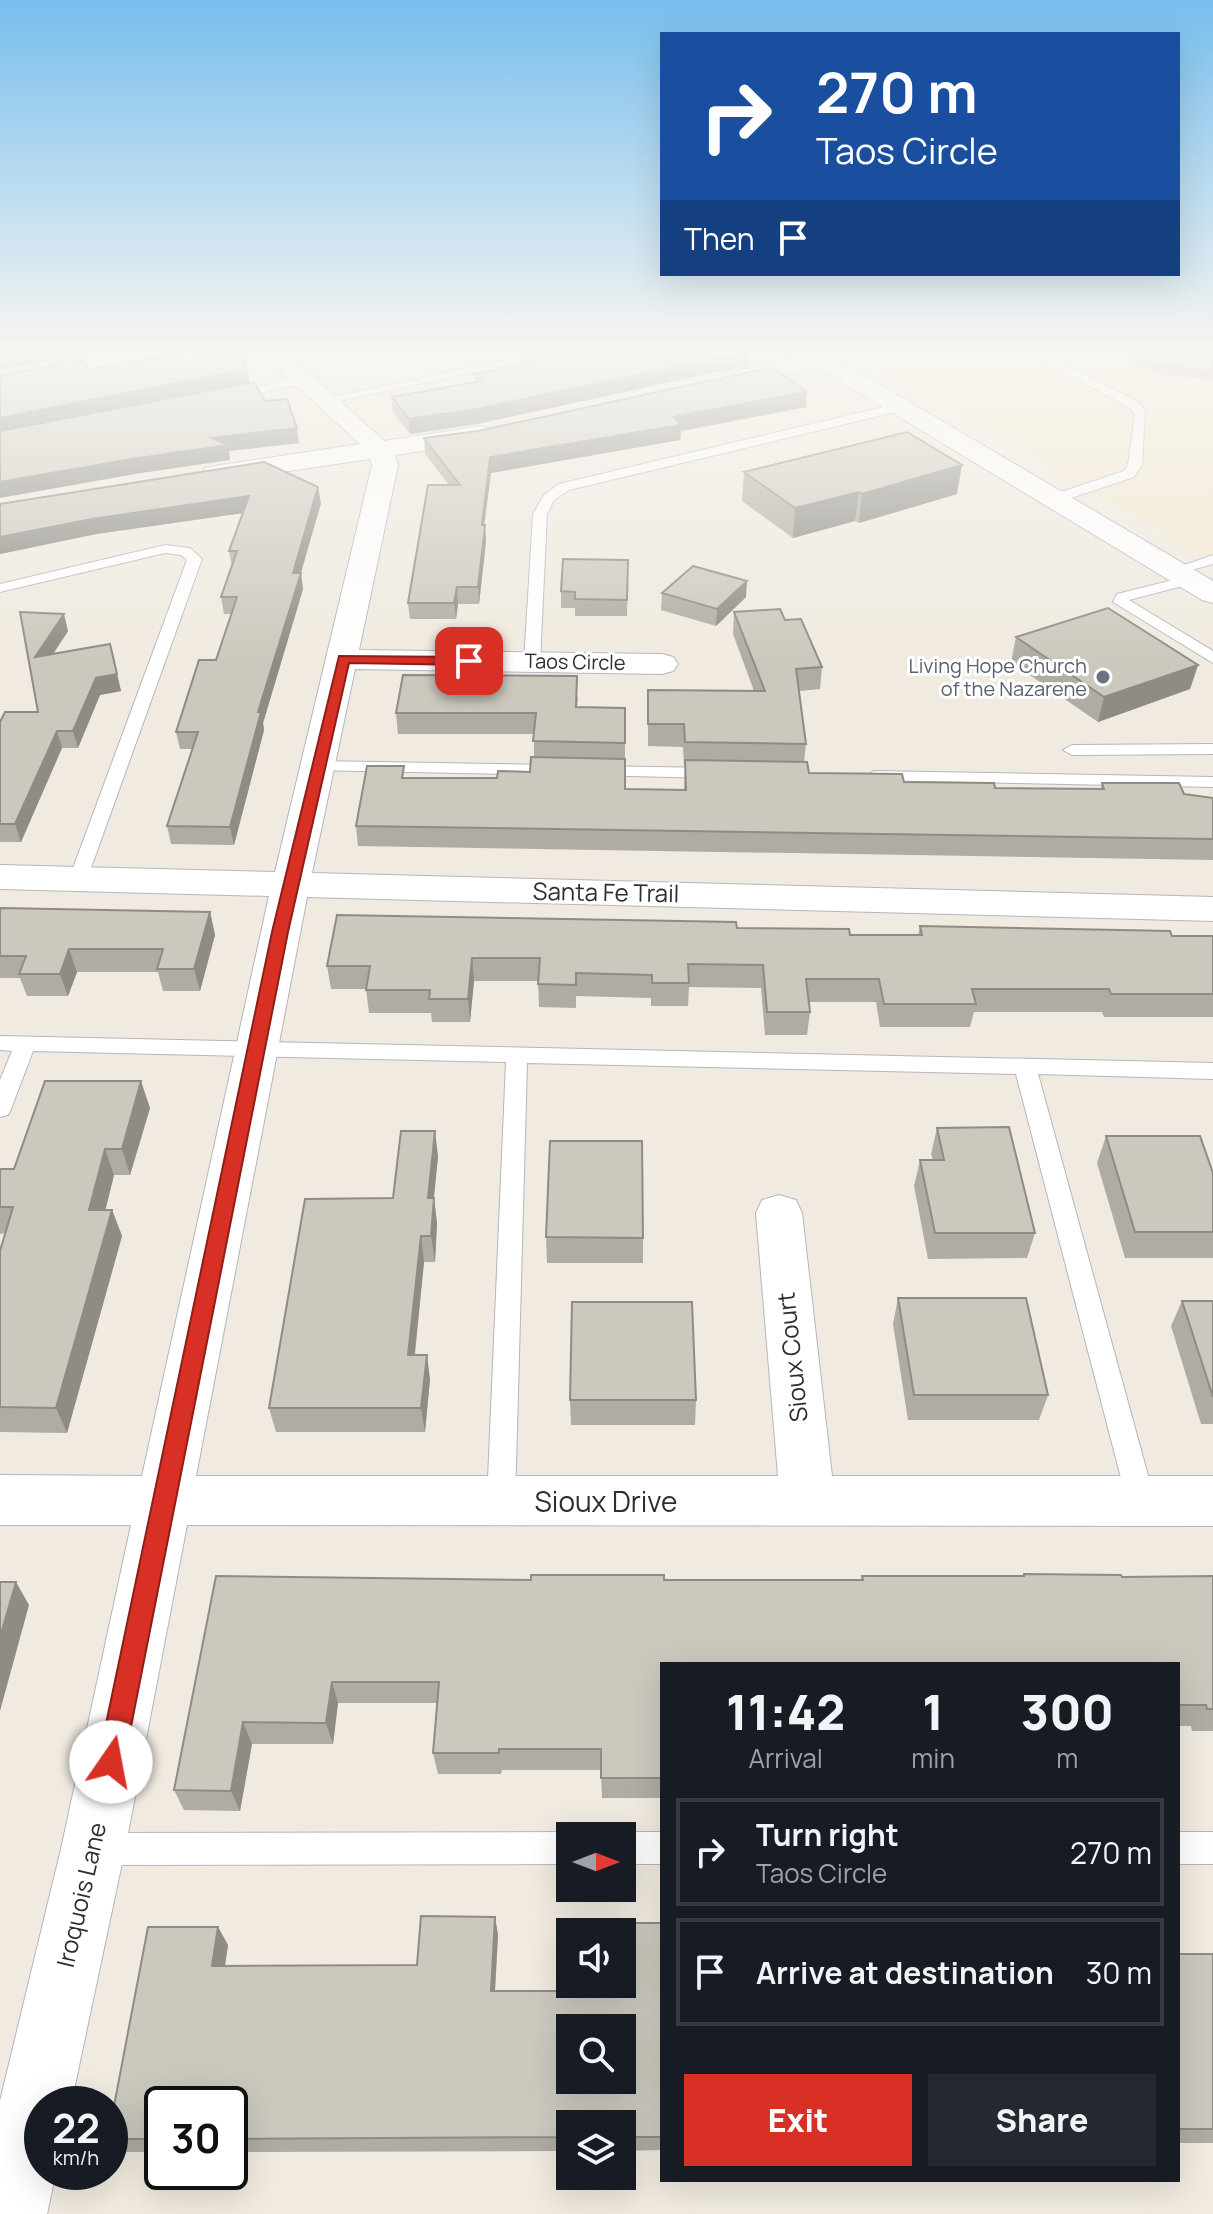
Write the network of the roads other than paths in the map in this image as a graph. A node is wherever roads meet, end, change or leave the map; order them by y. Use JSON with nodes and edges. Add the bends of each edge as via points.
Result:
{"nodes":[{"id":1,"x":340,"y":455,"type":"edge"},
{"id":2,"x":380,"y":455,"type":"edge"},
{"id":3,"x":697,"y":455,"type":"edge"},
{"id":4,"x":981,"y":455,"type":"edge"},
{"id":5,"x":1136,"y":455,"type":"edge"},
{"id":6,"x":196,"y":476,"type":"edge"},
{"id":7,"x":1054,"y":499,"type":"junction"},
{"id":8,"x":1213,"y":559,"type":"edge"},
{"id":9,"x":1181,"y":575,"type":"junction"},
{"id":10,"x":0,"y":588,"type":"edge"},
{"id":11,"x":1213,"y":594,"type":"edge"},
{"id":12,"x":1213,"y":658,"type":"edge"},
{"id":13,"x":344,"y":659,"type":"junction"},
{"id":14,"x":532,"y":662,"type":"junction"},
{"id":15,"x":662,"y":664,"type":"dead end"},
{"id":16,"x":1213,"y":749,"type":"edge"},
{"id":17,"x":1072,"y":750,"type":"dead end"},
{"id":18,"x":317,"y":766,"type":"junction"},
{"id":19,"x":726,"y":773,"type":"edge"},
{"id":20,"x":851,"y":775,"type":"edge"},
{"id":21,"x":1213,"y":782,"type":"edge"},
{"id":22,"x":0,"y":877,"type":"edge"},
{"id":23,"x":78,"y":879,"type":"junction"},
{"id":24,"x":291,"y":885,"type":"junction"},
{"id":25,"x":1213,"y":909,"type":"edge"},
{"id":26,"x":0,"y":1043,"type":"edge"},
{"id":27,"x":25,"y":1043,"type":"junction"},
{"id":28,"x":256,"y":1050,"type":"junction"},
{"id":29,"x":517,"y":1055,"type":"junction"},
{"id":30,"x":1025,"y":1066,"type":"junction"},
{"id":31,"x":1213,"y":1071,"type":"edge"},
{"id":32,"x":0,"y":1109,"type":"edge"},
{"id":33,"x":779,"y":1213,"type":"dead end"},
{"id":34,"x":0,"y":1500,"type":"edge"},
{"id":35,"x":1141,"y":1501,"type":"junction"},
{"id":36,"x":1213,"y":1501,"type":"edge"},
{"id":37,"x":166,"y":1502,"type":"junction"},
{"id":38,"x":501,"y":1502,"type":"junction"},
{"id":39,"x":808,"y":1502,"type":"junction"},
{"id":40,"x":556,"y":1848,"type":"edge"},
{"id":41,"x":636,"y":1848,"type":"edge"},
{"id":42,"x":660,"y":1848,"type":"edge"},
{"id":43,"x":1180,"y":1848,"type":"edge"},
{"id":44,"x":1213,"y":1848,"type":"edge"},
{"id":45,"x":93,"y":1849,"type":"junction"},
{"id":46,"x":10,"y":2214,"type":"edge"}],
"edges":[{"from":1,"to":6,"type":"street"},
{"from":2,"to":13,"type":"street","name":"Iroquois Lane","via":[[385,465]]},
{"from":3,"to":14,"type":"lane","via":[[564,487],[549,498],[540,514]]},
{"from":4,"to":7,"type":"street"},
{"from":5,"to":7,"type":"lane","via":[[1129,474]]},
{"from":7,"to":9,"type":"street"},
{"from":8,"to":9,"type":"lane"},
{"from":9,"to":11,"type":"street"},
{"from":9,"to":12,"type":"lane","via":[[1122,597],[1121,602]]},
{"from":10,"to":23,"type":"lane","via":[[165,549],[185,551],[195,559]]},
{"from":13,"to":14,"type":"street","name":"Taos Circle"},
{"from":13,"to":18,"type":"street","name":"Iroquois Lane"},
{"from":14,"to":15,"type":"street","name":"Taos Circle"},
{"from":16,"to":17,"type":"lane"},
{"from":18,"to":19,"type":"lane"},
{"from":18,"to":24,"type":"street","name":"Iroquois Lane"},
{"from":20,"to":21,"type":"lane"},
{"from":22,"to":23,"type":"street","name":"Santa Fe Trail"},
{"from":23,"to":24,"type":"street","name":"Santa Fe Trail"},
{"from":24,"to":25,"type":"street","name":"Santa Fe Trail"},
{"from":24,"to":28,"type":"street","name":"Iroquois Lane"},
{"from":26,"to":27,"type":"lane"},
{"from":27,"to":28,"type":"lane"},
{"from":27,"to":32,"type":"lane"},
{"from":28,"to":29,"type":"lane"},
{"from":28,"to":37,"type":"street","name":"Iroquois Lane"},
{"from":29,"to":30,"type":"lane"},
{"from":29,"to":38,"type":"lane"},
{"from":30,"to":31,"type":"lane"},
{"from":30,"to":35,"type":"lane"},
{"from":33,"to":39,"type":"street","name":"Sioux Court"},
{"from":34,"to":37,"type":"street","name":"Sioux Drive"},
{"from":35,"to":36,"type":"street","name":"Sioux Drive"},
{"from":35,"to":39,"type":"street","name":"Sioux Drive"},
{"from":37,"to":38,"type":"street","name":"Sioux Drive"},
{"from":37,"to":45,"type":"street","name":"Iroquois Lane"},
{"from":38,"to":39,"type":"street","name":"Sioux Drive"},
{"from":40,"to":45,"type":"lane"},
{"from":41,"to":42,"type":"lane"},
{"from":43,"to":44,"type":"lane"},
{"from":45,"to":46,"type":"street","name":"Iroquois Lane"}]}
